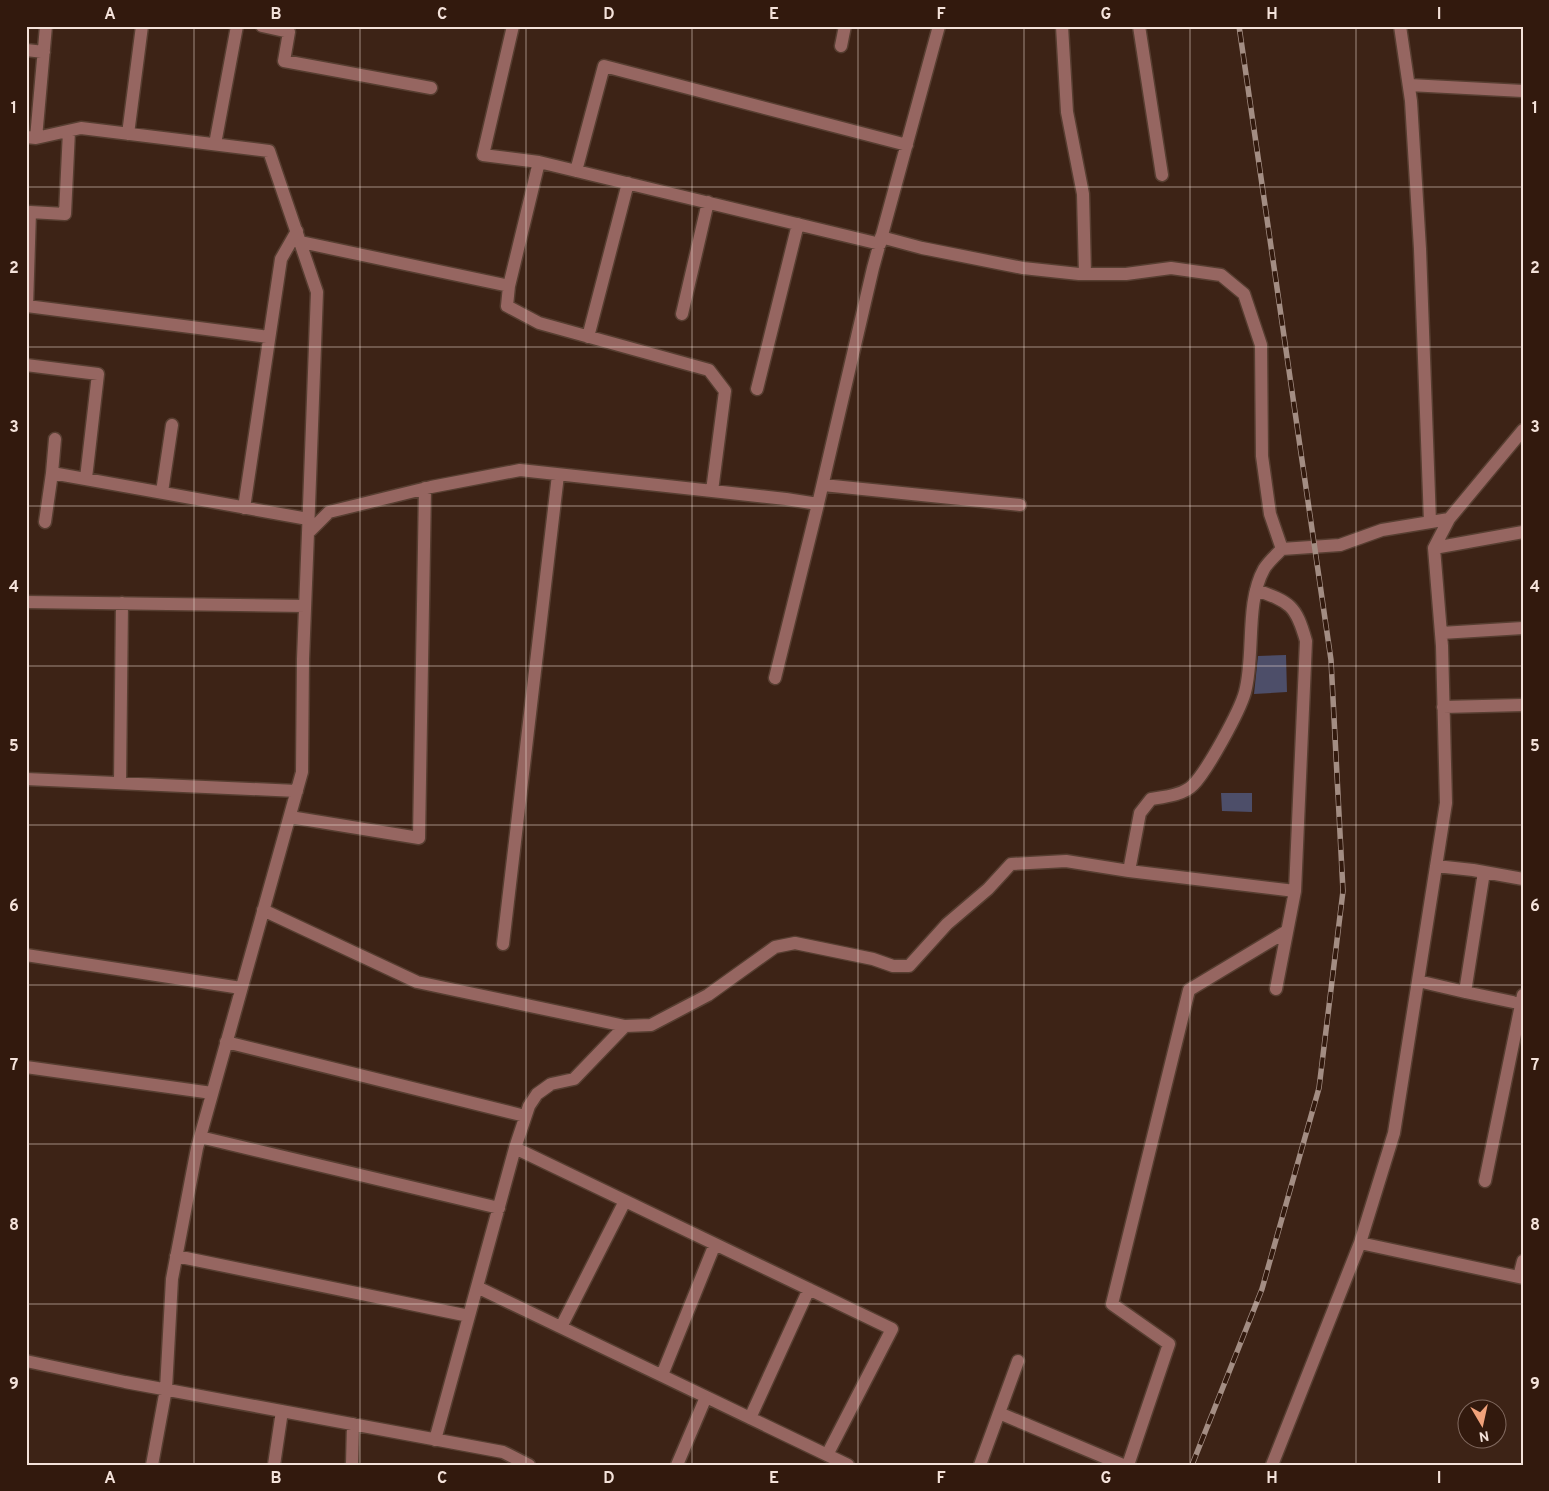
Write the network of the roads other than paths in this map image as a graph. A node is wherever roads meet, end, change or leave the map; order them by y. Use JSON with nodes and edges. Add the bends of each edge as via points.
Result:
{"nodes":[{"id":1,"x":46,"y":26,"type":"edge"},
{"id":2,"x":142,"y":26,"type":"edge"},
{"id":3,"x":237,"y":26,"type":"edge"},
{"id":4,"x":262,"y":26,"type":"edge"},
{"id":5,"x":513,"y":26,"type":"edge"},
{"id":6,"x":845,"y":26,"type":"edge"},
{"id":7,"x":939,"y":26,"type":"edge"},
{"id":8,"x":1062,"y":26,"type":"edge"},
{"id":9,"x":1139,"y":26,"type":"edge"},
{"id":10,"x":1400,"y":26,"type":"edge"},
{"id":11,"x":840,"y":46,"type":"dead end"},
{"id":12,"x":26,"y":50,"type":"edge"},
{"id":13,"x":44,"y":52,"type":"junction"},
{"id":14,"x":1409,"y":85,"type":"junction"},
{"id":15,"x":431,"y":88,"type":"dead end"},
{"id":16,"x":1523,"y":91,"type":"edge"},
{"id":17,"x":69,"y":131,"type":"junction"},
{"id":18,"x":128,"y":134,"type":"junction"},
{"id":19,"x":31,"y":138,"type":"edge"},
{"id":20,"x":215,"y":144,"type":"junction"},
{"id":21,"x":907,"y":145,"type":"junction"},
{"id":22,"x":540,"y":162,"type":"junction"},
{"id":23,"x":576,"y":171,"type":"junction"},
{"id":24,"x":1162,"y":175,"type":"dead end"},
{"id":25,"x":628,"y":183,"type":"junction"},
{"id":26,"x":708,"y":202,"type":"junction"},
{"id":27,"x":798,"y":224,"type":"junction"},
{"id":28,"x":299,"y":237,"type":"junction"},
{"id":29,"x":880,"y":240,"type":"junction"},
{"id":30,"x":1085,"y":274,"type":"junction"},
{"id":31,"x":509,"y":286,"type":"junction"},
{"id":32,"x":682,"y":314,"type":"dead end"},
{"id":33,"x":588,"y":336,"type":"junction"},
{"id":34,"x":269,"y":337,"type":"junction"},
{"id":35,"x":26,"y":365,"type":"edge"},
{"id":36,"x":757,"y":389,"type":"dead end"},
{"id":37,"x":172,"y":425,"type":"dead end"},
{"id":38,"x":1523,"y":430,"type":"edge"},
{"id":39,"x":54,"y":439,"type":"dead end"},
{"id":40,"x":52,"y":473,"type":"junction"},
{"id":41,"x":558,"y":475,"type":"junction"},
{"id":42,"x":86,"y":478,"type":"junction"},
{"id":43,"x":823,"y":485,"type":"junction"},
{"id":44,"x":425,"y":488,"type":"junction"},
{"id":45,"x":712,"y":491,"type":"junction"},
{"id":46,"x":162,"y":492,"type":"junction"},
{"id":47,"x":818,"y":504,"type":"junction"},
{"id":48,"x":1020,"y":505,"type":"dead end"},
{"id":49,"x":244,"y":508,"type":"junction"},
{"id":50,"x":1449,"y":519,"type":"junction"},
{"id":51,"x":308,"y":520,"type":"junction"},
{"id":52,"x":46,"y":522,"type":"dead end"},
{"id":53,"x":1430,"y":522,"type":"junction"},
{"id":54,"x":1523,"y":532,"type":"edge"},
{"id":55,"x":308,"y":533,"type":"junction"},
{"id":56,"x":1434,"y":548,"type":"junction"},
{"id":57,"x":1282,"y":549,"type":"junction"},
{"id":58,"x":1256,"y":590,"type":"junction"},
{"id":59,"x":26,"y":602,"type":"edge"},
{"id":60,"x":122,"y":603,"type":"junction"},
{"id":61,"x":305,"y":606,"type":"junction"},
{"id":62,"x":1523,"y":628,"type":"edge"},
{"id":63,"x":1441,"y":633,"type":"junction"},
{"id":64,"x":775,"y":678,"type":"dead end"},
{"id":65,"x":1523,"y":705,"type":"edge"},
{"id":66,"x":1444,"y":706,"type":"junction"},
{"id":67,"x":26,"y":779,"type":"edge"},
{"id":68,"x":120,"y":783,"type":"junction"},
{"id":69,"x":297,"y":791,"type":"junction"},
{"id":70,"x":290,"y":817,"type":"junction"},
{"id":71,"x":1436,"y":866,"type":"junction"},
{"id":72,"x":1129,"y":871,"type":"junction"},
{"id":73,"x":1484,"y":872,"type":"junction"},
{"id":74,"x":1523,"y":879,"type":"edge"},
{"id":75,"x":1295,"y":891,"type":"junction"},
{"id":76,"x":263,"y":910,"type":"junction"},
{"id":77,"x":1287,"y":931,"type":"junction"},
{"id":78,"x":503,"y":944,"type":"dead end"},
{"id":79,"x":26,"y":956,"type":"edge"},
{"id":80,"x":1418,"y":981,"type":"junction"},
{"id":81,"x":241,"y":988,"type":"junction"},
{"id":82,"x":1276,"y":989,"type":"dead end"},
{"id":83,"x":1464,"y":992,"type":"junction"},
{"id":84,"x":1518,"y":998,"type":"edge"},
{"id":85,"x":625,"y":1026,"type":"junction"},
{"id":86,"x":226,"y":1042,"type":"junction"},
{"id":87,"x":26,"y":1067,"type":"edge"},
{"id":88,"x":212,"y":1093,"type":"junction"},
{"id":89,"x":525,"y":1116,"type":"junction"},
{"id":90,"x":200,"y":1137,"type":"junction"},
{"id":91,"x":515,"y":1148,"type":"junction"},
{"id":92,"x":1485,"y":1181,"type":"dead end"},
{"id":93,"x":625,"y":1201,"type":"junction"},
{"id":94,"x":499,"y":1208,"type":"junction"},
{"id":95,"x":1360,"y":1243,"type":"junction"},
{"id":96,"x":715,"y":1244,"type":"junction"},
{"id":97,"x":176,"y":1256,"type":"junction"},
{"id":98,"x":1523,"y":1261,"type":"edge"},
{"id":99,"x":1521,"y":1278,"type":"edge"},
{"id":100,"x":477,"y":1287,"type":"junction"},
{"id":101,"x":809,"y":1289,"type":"junction"},
{"id":102,"x":469,"y":1316,"type":"junction"},
{"id":103,"x":561,"y":1327,"type":"junction"},
{"id":104,"x":26,"y":1361,"type":"edge"},
{"id":105,"x":1018,"y":1361,"type":"dead end"},
{"id":106,"x":662,"y":1375,"type":"junction"},
{"id":107,"x":166,"y":1389,"type":"junction"},
{"id":108,"x":706,"y":1397,"type":"junction"},
{"id":109,"x":282,"y":1411,"type":"junction"},
{"id":110,"x":999,"y":1414,"type":"junction"},
{"id":111,"x":750,"y":1418,"type":"junction"},
{"id":112,"x":353,"y":1424,"type":"junction"},
{"id":113,"x":435,"y":1440,"type":"junction"},
{"id":114,"x":827,"y":1455,"type":"junction"},
{"id":115,"x":152,"y":1465,"type":"edge"},
{"id":116,"x":274,"y":1465,"type":"edge"},
{"id":117,"x":352,"y":1465,"type":"edge"},
{"id":118,"x":529,"y":1465,"type":"edge"},
{"id":119,"x":677,"y":1465,"type":"edge"},
{"id":120,"x":848,"y":1465,"type":"edge"},
{"id":121,"x":980,"y":1465,"type":"edge"},
{"id":122,"x":1123,"y":1465,"type":"edge"},
{"id":123,"x":1128,"y":1465,"type":"edge"},
{"id":124,"x":1272,"y":1465,"type":"edge"}],
"edges":[{"from":1,"to":13,"type":"street"},
{"from":2,"to":18,"type":"street"},
{"from":3,"to":20,"type":"street"},
{"from":4,"to":15,"type":"street","via":[[288,32],[284,61]]},
{"from":5,"to":22,"type":"street","via":[[483,155]]},
{"from":6,"to":11,"type":"street"},
{"from":7,"to":21,"type":"street"},
{"from":8,"to":30,"type":"street","via":[[1067,112],[1082,194]]},
{"from":9,"to":24,"type":"street"},
{"from":10,"to":14,"type":"street"},
{"from":12,"to":13,"type":"street"},
{"from":13,"to":19,"type":"street"},
{"from":14,"to":16,"type":"street"},
{"from":14,"to":53,"type":"street","via":[[1420,249]]},
{"from":17,"to":18,"type":"street","via":[[81,128]]},
{"from":17,"to":19,"type":"street"},
{"from":17,"to":34,"type":"street","via":[[65,214],[30,212],[27,306]]},
{"from":18,"to":20,"type":"street"},
{"from":20,"to":28,"type":"street","via":[[269,151]]},
{"from":21,"to":23,"type":"street","via":[[604,66]]},
{"from":21,"to":29,"type":"street"},
{"from":22,"to":23,"type":"street"},
{"from":22,"to":31,"type":"street"},
{"from":23,"to":25,"type":"street"},
{"from":25,"to":26,"type":"street"},
{"from":25,"to":33,"type":"street"},
{"from":26,"to":27,"type":"street"},
{"from":26,"to":32,"type":"street"},
{"from":27,"to":29,"type":"street"},
{"from":27,"to":36,"type":"street"},
{"from":28,"to":31,"type":"street"},
{"from":28,"to":34,"type":"street","via":[[281,259]]},
{"from":28,"to":51,"type":"street","via":[[317,292]]},
{"from":29,"to":30,"type":"street","via":[[1023,268]]},
{"from":29,"to":43,"type":"street"},
{"from":30,"to":57,"type":"street","via":[[1126,274],[1171,268],[1221,275],[1244,294],[1260,345],[1262,456],[1270,514]]},
{"from":31,"to":33,"type":"street","via":[[507,306],[539,323]]},
{"from":33,"to":45,"type":"street","via":[[709,370],[724,391]]},
{"from":34,"to":49,"type":"street"},
{"from":35,"to":42,"type":"street","via":[[98,374]]},
{"from":37,"to":46,"type":"street"},
{"from":38,"to":50,"type":"street"},
{"from":39,"to":40,"type":"street"},
{"from":40,"to":42,"type":"street"},
{"from":40,"to":52,"type":"street"},
{"from":41,"to":44,"type":"street","via":[[520,470]]},
{"from":41,"to":45,"type":"street"},
{"from":41,"to":78,"type":"street"},
{"from":42,"to":46,"type":"street"},
{"from":43,"to":47,"type":"street"},
{"from":43,"to":48,"type":"street"},
{"from":44,"to":55,"type":"street","via":[[329,512]]},
{"from":44,"to":70,"type":"street","via":[[419,838]]},
{"from":45,"to":47,"type":"street"},
{"from":46,"to":49,"type":"street"},
{"from":47,"to":64,"type":"street"},
{"from":49,"to":51,"type":"street"},
{"from":50,"to":53,"type":"street"},
{"from":50,"to":56,"type":"street"},
{"from":51,"to":55,"type":"street"},
{"from":53,"to":57,"type":"street","via":[[1382,530],[1340,545]]},
{"from":54,"to":56,"type":"street"},
{"from":55,"to":61,"type":"street"},
{"from":56,"to":63,"type":"street"},
{"from":57,"to":58,"type":"street","via":[[1264,568]]},
{"from":58,"to":72,"type":"street","via":[[1245,693],[1224,736],[1193,786],[1151,799],[1140,813]]},
{"from":58,"to":75,"type":"street","via":[[1284,600],[1300,618],[1306,641]]},
{"from":59,"to":60,"type":"street"},
{"from":60,"to":61,"type":"street"},
{"from":60,"to":68,"type":"street"},
{"from":61,"to":69,"type":"street","via":[[302,772]]},
{"from":62,"to":63,"type":"street"},
{"from":63,"to":66,"type":"street"},
{"from":65,"to":66,"type":"street"},
{"from":66,"to":71,"type":"street","via":[[1446,804]]},
{"from":67,"to":68,"type":"street"},
{"from":68,"to":69,"type":"street"},
{"from":69,"to":70,"type":"street"},
{"from":70,"to":76,"type":"street"},
{"from":71,"to":73,"type":"street"},
{"from":71,"to":80,"type":"street"},
{"from":72,"to":75,"type":"street"},
{"from":72,"to":85,"type":"street","via":[[1066,861],[1010,864],[988,889],[946,924],[909,966],[893,966],[795,943],[775,947],[708,995],[651,1025]]},
{"from":73,"to":74,"type":"street"},
{"from":73,"to":83,"type":"street"},
{"from":75,"to":77,"type":"street"},
{"from":76,"to":81,"type":"street"},
{"from":76,"to":85,"type":"street","via":[[417,982]]},
{"from":77,"to":82,"type":"street"},
{"from":77,"to":123,"type":"street","via":[[1189,990],[1112,1304],[1169,1344]]},
{"from":79,"to":81,"type":"street"},
{"from":80,"to":83,"type":"street"},
{"from":80,"to":95,"type":"street","via":[[1394,1133]]},
{"from":81,"to":86,"type":"street"},
{"from":83,"to":84,"type":"street"},
{"from":84,"to":92,"type":"street"},
{"from":85,"to":89,"type":"street","via":[[574,1079],[551,1084],[537,1094]]},
{"from":86,"to":88,"type":"street"},
{"from":86,"to":89,"type":"street"},
{"from":87,"to":88,"type":"street"},
{"from":88,"to":90,"type":"street"},
{"from":89,"to":91,"type":"street"},
{"from":90,"to":94,"type":"street"},
{"from":90,"to":97,"type":"street"},
{"from":91,"to":93,"type":"street"},
{"from":91,"to":94,"type":"street"},
{"from":93,"to":96,"type":"street"},
{"from":93,"to":103,"type":"street"},
{"from":94,"to":100,"type":"street"},
{"from":95,"to":99,"type":"street"},
{"from":95,"to":124,"type":"street"},
{"from":96,"to":101,"type":"street"},
{"from":96,"to":106,"type":"street"},
{"from":97,"to":102,"type":"street"},
{"from":97,"to":107,"type":"street"},
{"from":98,"to":99,"type":"street"},
{"from":100,"to":102,"type":"street"},
{"from":100,"to":103,"type":"street"},
{"from":101,"to":111,"type":"street"},
{"from":101,"to":114,"type":"street","via":[[892,1329]]},
{"from":102,"to":113,"type":"street"},
{"from":103,"to":106,"type":"street"},
{"from":104,"to":107,"type":"street"},
{"from":105,"to":110,"type":"street"},
{"from":106,"to":108,"type":"street"},
{"from":107,"to":109,"type":"street"},
{"from":107,"to":115,"type":"street"},
{"from":108,"to":111,"type":"street"},
{"from":108,"to":119,"type":"street"},
{"from":109,"to":112,"type":"street"},
{"from":109,"to":116,"type":"street"},
{"from":110,"to":121,"type":"street"},
{"from":110,"to":122,"type":"street"},
{"from":111,"to":114,"type":"street"},
{"from":112,"to":113,"type":"street"},
{"from":112,"to":117,"type":"street"},
{"from":113,"to":118,"type":"street","via":[[503,1452]]},
{"from":114,"to":120,"type":"street"}]}
